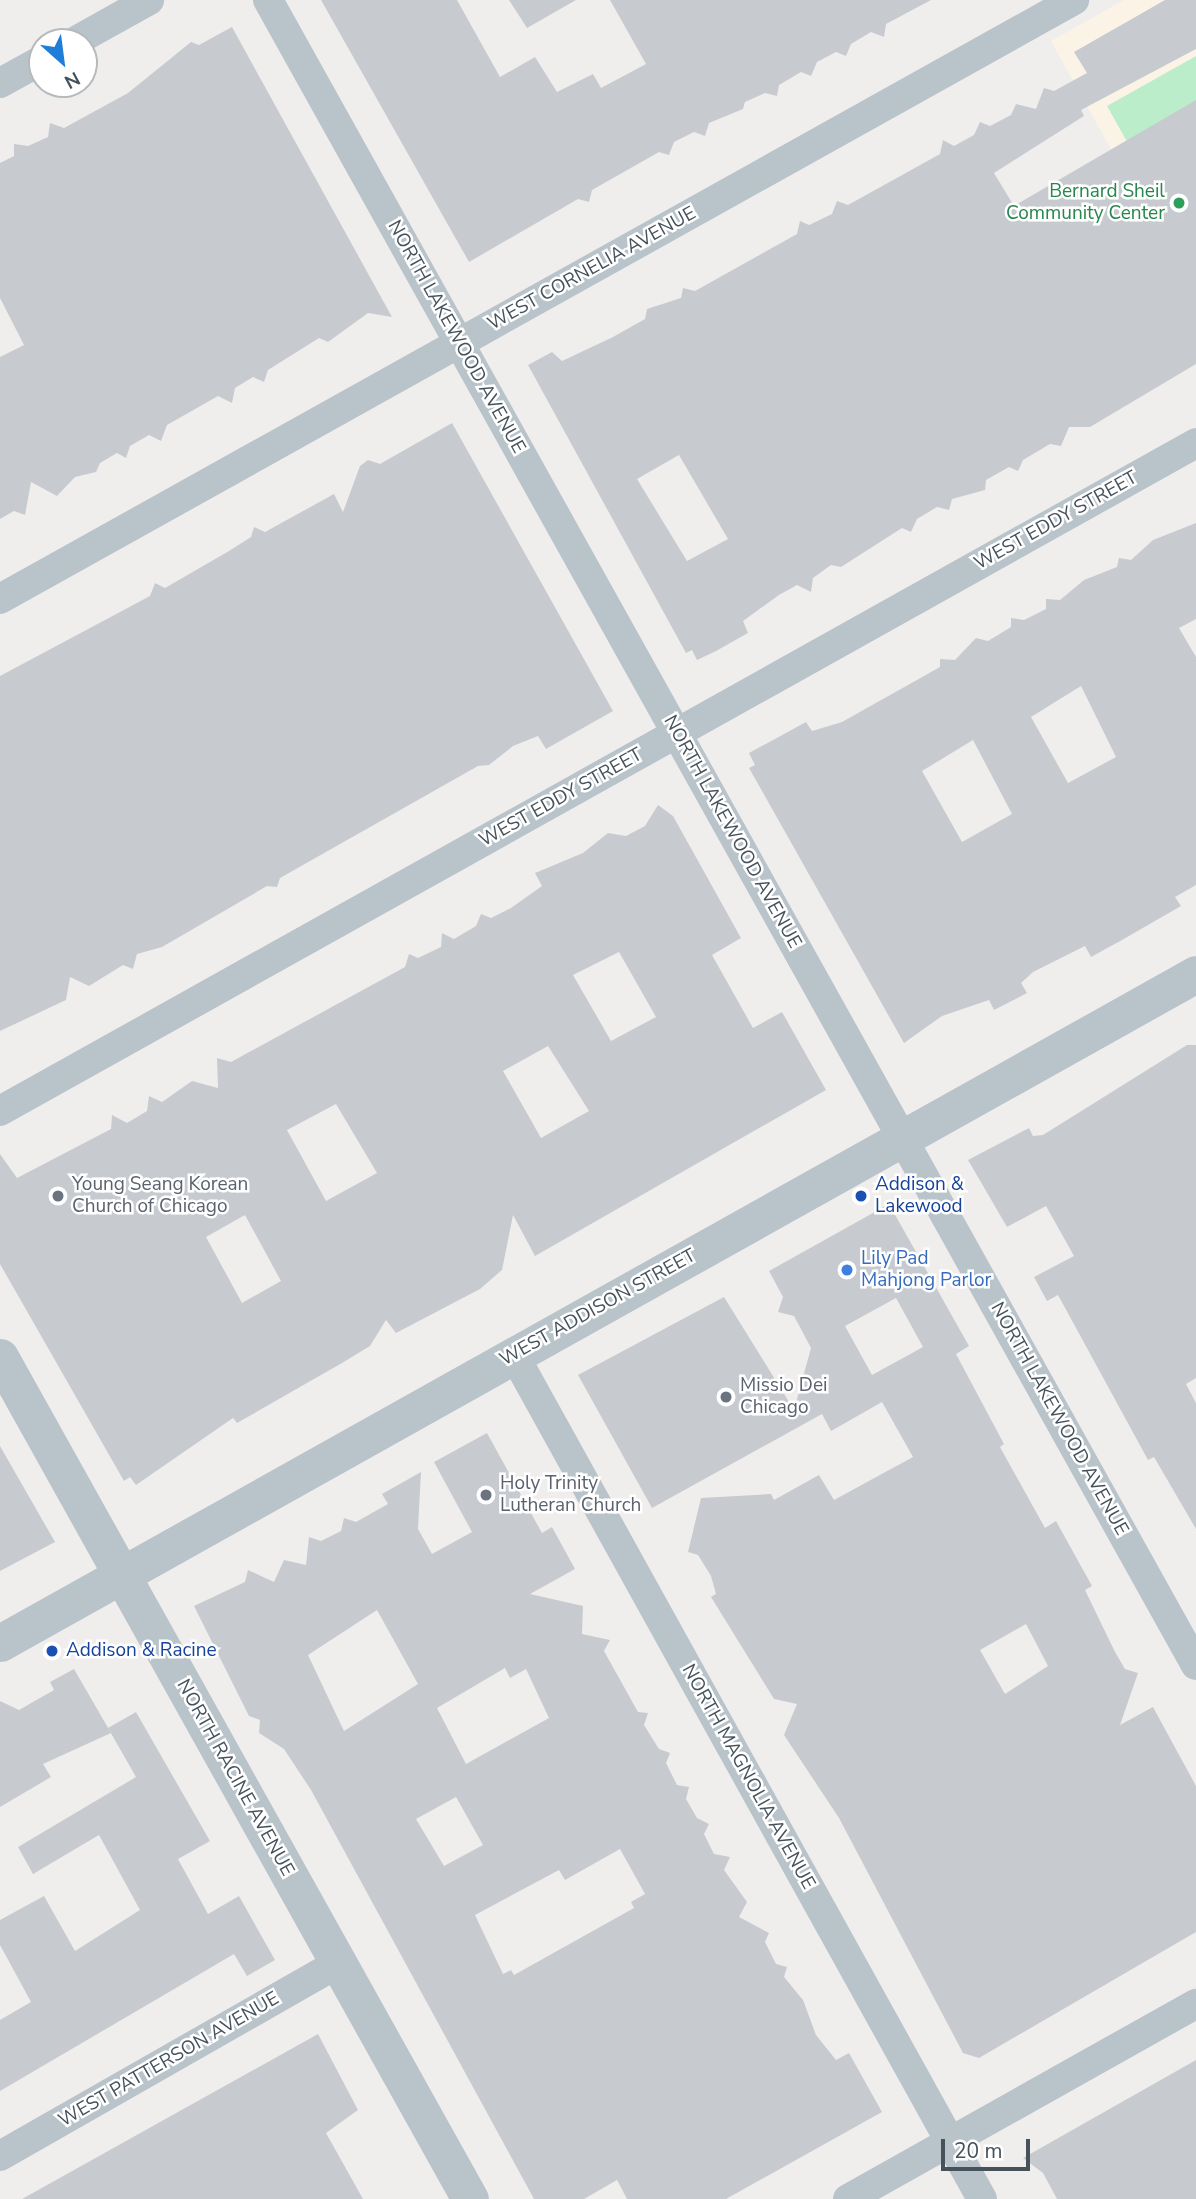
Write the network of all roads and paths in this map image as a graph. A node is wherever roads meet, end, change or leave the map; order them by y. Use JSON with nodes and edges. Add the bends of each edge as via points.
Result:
{"nodes":[{"id":1,"x":149,"y":0,"type":"edge"},
{"id":2,"x":268,"y":0,"type":"edge"},
{"id":3,"x":1074,"y":0,"type":"edge"},
{"id":4,"x":98,"y":29,"type":"edge"},
{"id":5,"x":28,"y":68,"type":"edge"},
{"id":6,"x":0,"y":83,"type":"edge"},
{"id":7,"x":459,"y":343,"type":"junction"},
{"id":8,"x":1196,"y":443,"type":"edge"},
{"id":9,"x":0,"y":599,"type":"edge"},
{"id":10,"x":676,"y":733,"type":"junction"},
{"id":11,"x":1196,"y":974,"type":"edge"},
{"id":12,"x":0,"y":1111,"type":"edge"},
{"id":13,"x":902,"y":1138,"type":"junction"},
{"id":14,"x":514,"y":1355,"type":"junction"},
{"id":15,"x":0,"y":1357,"type":"edge"},
{"id":16,"x":121,"y":1574,"type":"junction"},
{"id":17,"x":0,"y":1643,"type":"edge"},
{"id":18,"x":1196,"y":1665,"type":"edge"},
{"id":19,"x":338,"y":1963,"type":"junction"},
{"id":20,"x":1196,"y":2004,"type":"edge"},
{"id":21,"x":950,"y":2142,"type":"junction"},
{"id":22,"x":0,"y":2156,"type":"edge"},
{"id":23,"x":470,"y":2199,"type":"edge"},
{"id":24,"x":848,"y":2199,"type":"edge"},
{"id":25,"x":982,"y":2199,"type":"edge"}],
"edges":[{"from":1,"to":4,"type":"street"},
{"from":2,"to":7,"type":"street","name":"NORTH LAKEWOOD AVENUE"},
{"from":3,"to":7,"type":"street","name":"WEST CORNELIA AVENUE"},
{"from":5,"to":6,"type":"street"},
{"from":7,"to":9,"type":"street","name":"WEST CORNELIA AVENUE"},
{"from":7,"to":10,"type":"street","name":"NORTH LAKEWOOD AVENUE"},
{"from":8,"to":10,"type":"street","name":"WEST EDDY STREET"},
{"from":10,"to":12,"type":"street","name":"WEST EDDY STREET"},
{"from":10,"to":13,"type":"street","name":"NORTH LAKEWOOD AVENUE"},
{"from":11,"to":13,"type":"street","name":"WEST ADDISON STREET"},
{"from":13,"to":14,"type":"street","name":"WEST ADDISON STREET"},
{"from":13,"to":18,"type":"street","name":"NORTH LAKEWOOD AVENUE"},
{"from":14,"to":16,"type":"street","name":"WEST ADDISON STREET"},
{"from":14,"to":21,"type":"street","name":"NORTH MAGNOLIA AVENUE"},
{"from":15,"to":16,"type":"street","name":"NORTH RACINE AVENUE"},
{"from":16,"to":17,"type":"street","name":"WEST ADDISON STREET"},
{"from":16,"to":19,"type":"street","name":"NORTH RACINE AVENUE"},
{"from":19,"to":22,"type":"street","name":"WEST PATTERSON AVENUE"},
{"from":19,"to":23,"type":"street","name":"NORTH RACINE AVENUE"},
{"from":20,"to":21,"type":"street"},
{"from":21,"to":24,"type":"street"},
{"from":21,"to":25,"type":"street","name":"NORTH MAGNOLIA AVENUE"}]}
